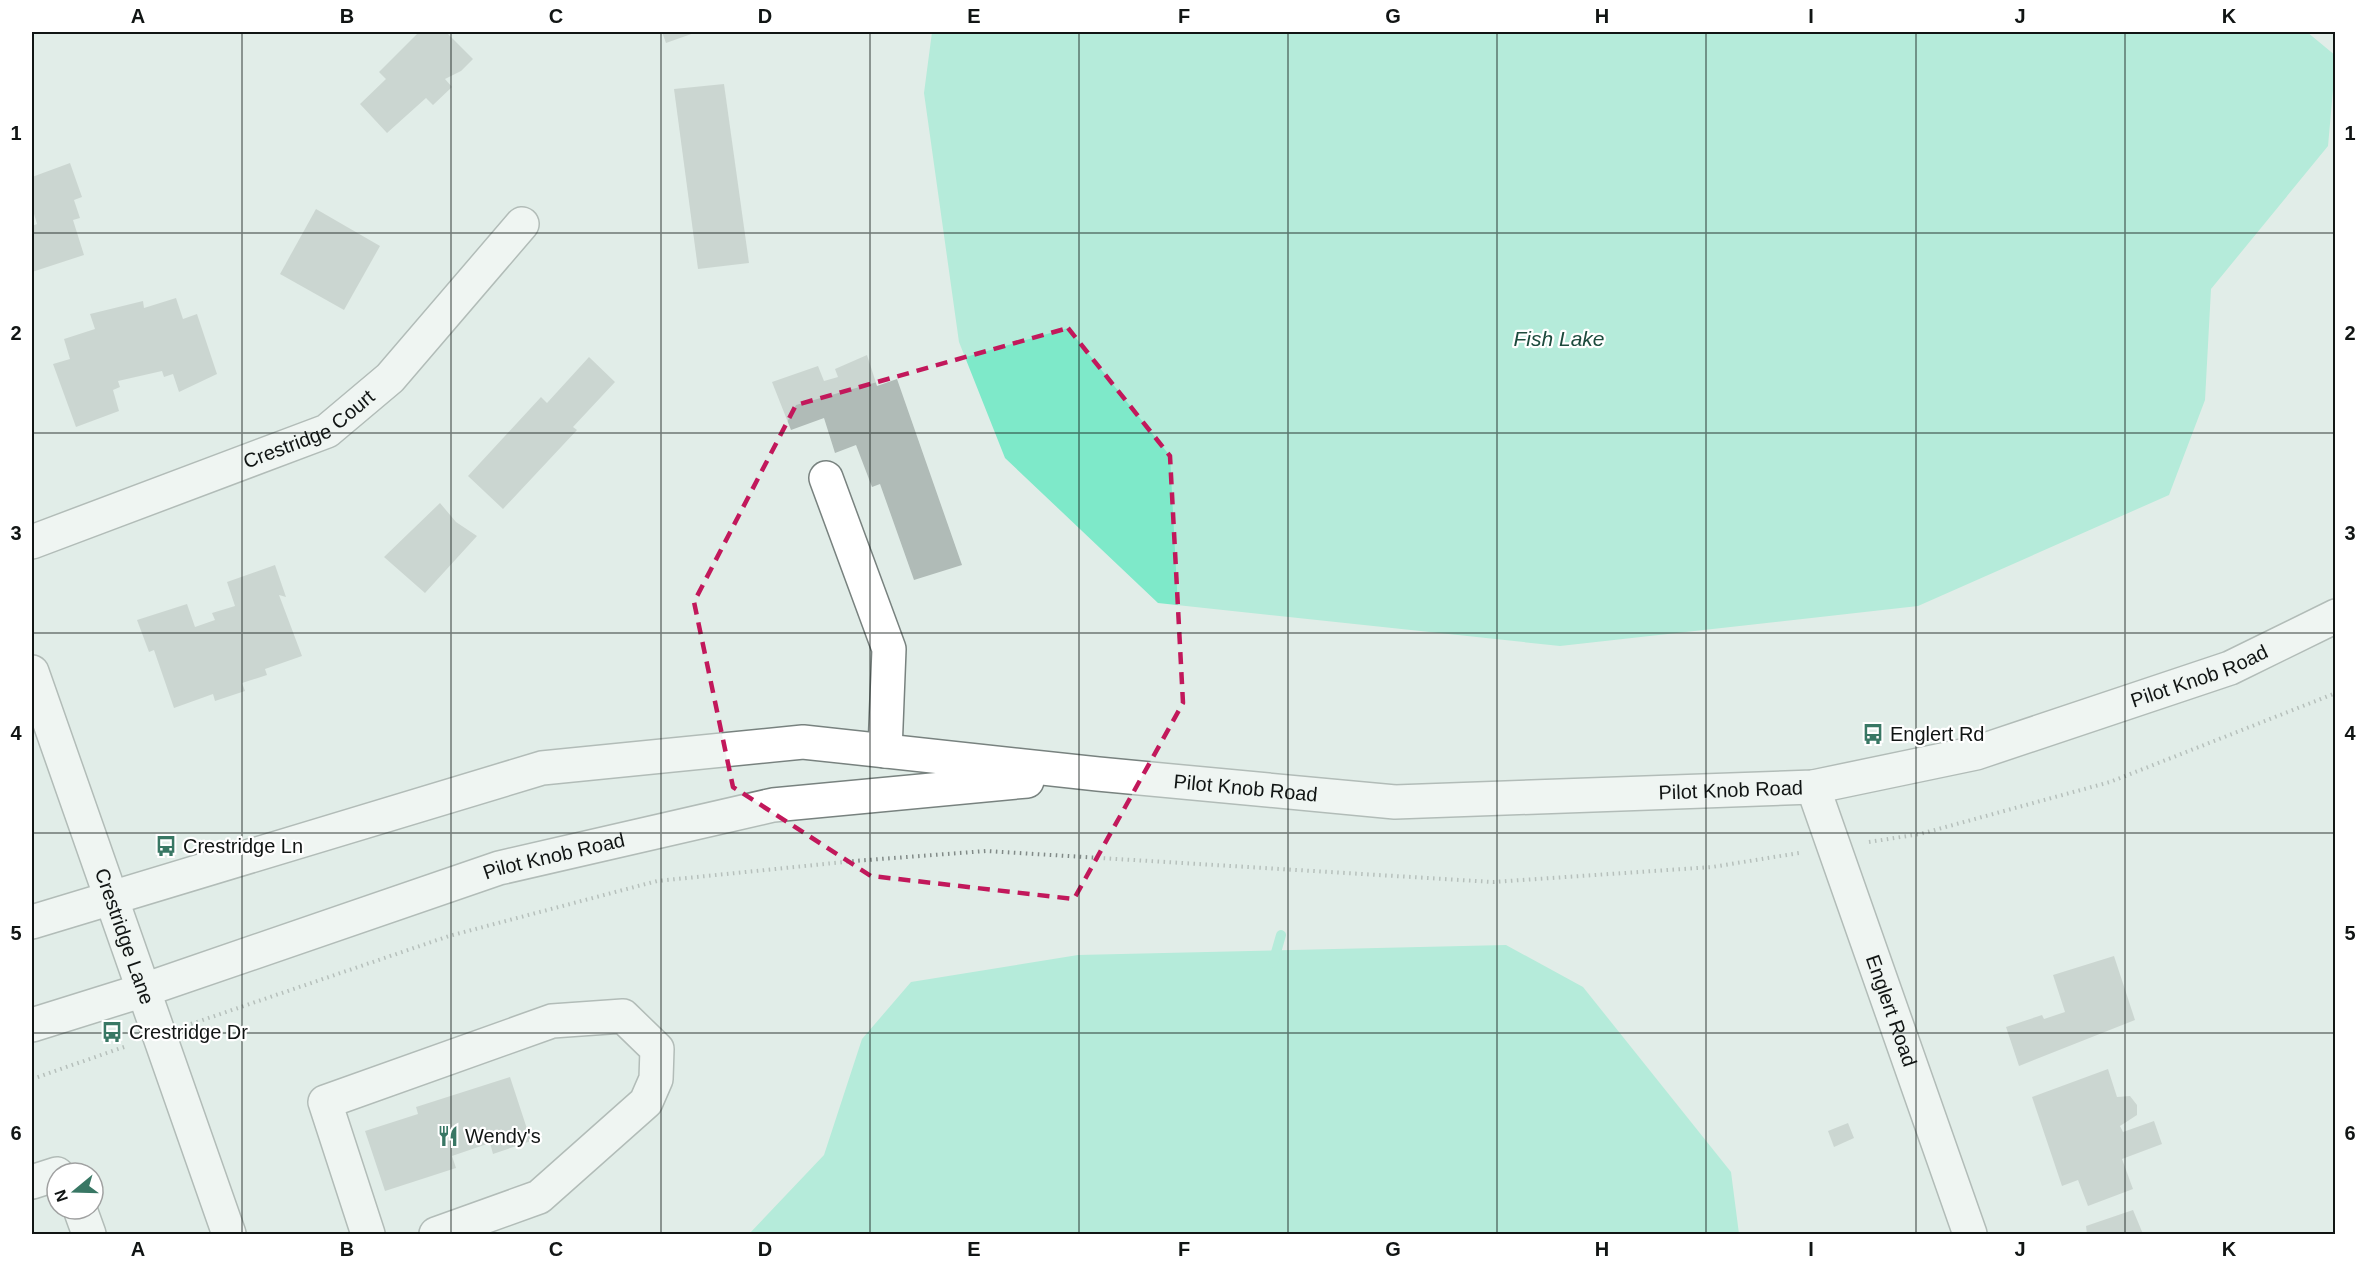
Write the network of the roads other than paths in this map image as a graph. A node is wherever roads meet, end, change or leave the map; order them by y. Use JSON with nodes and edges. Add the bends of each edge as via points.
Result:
{"nodes":[{"id":1,"x":522,"y":224,"type":"dead end"},
{"id":2,"x":825,"y":478,"type":"dead end"},
{"id":3,"x":32,"y":542,"type":"edge"},
{"id":4,"x":2336,"y":616,"type":"edge"},
{"id":5,"x":32,"y":672,"type":"edge"},
{"id":6,"x":885,"y":751,"type":"junction"},
{"id":7,"x":1098,"y":774,"type":"junction"},
{"id":8,"x":1813,"y":787,"type":"junction"},
{"id":9,"x":111,"y":897,"type":"junction"},
{"id":10,"x":32,"y":922,"type":"edge"},
{"id":11,"x":144,"y":990,"type":"junction"},
{"id":12,"x":32,"y":1025,"type":"edge"},
{"id":13,"x":229,"y":1234,"type":"edge"},
{"id":14,"x":368,"y":1234,"type":"edge"},
{"id":15,"x":436,"y":1234,"type":"edge"},
{"id":16,"x":1970,"y":1234,"type":"edge"}],
"edges":[{"from":1,"to":3,"type":"main road","name":"Crestridge Court","via":[[390,378],[327,431]]},
{"from":2,"to":6,"type":"main road","via":[[889,649]]},
{"from":4,"to":8,"type":"main road","name":"Pilot Knob Road","via":[[2230,668],[1976,753]]},
{"from":5,"to":9,"type":"main road","name":"Crestridge Lane"},
{"from":6,"to":7,"type":"main road","name":"Pilot Knob Road"},
{"from":6,"to":9,"type":"main road","name":"Pilot Knob Road","via":[[803,742],[542,768]]},
{"from":7,"to":8,"type":"main road","name":"Pilot Knob Road","via":[[1395,802]]},
{"from":7,"to":11,"type":"main road","name":"Pilot Knob Road","via":[[761,807],[499,868]]},
{"from":8,"to":16,"type":"main road","name":"Englert Road"},
{"from":9,"to":10,"type":"main road","name":"Pilot Knob Road"},
{"from":9,"to":11,"type":"main road","name":"Crestridge Lane"},
{"from":11,"to":12,"type":"main road","name":"Pilot Knob Road"},
{"from":11,"to":13,"type":"main road","name":"Crestridge Lane"},
{"from":14,"to":15,"type":"main road","via":[[325,1102],[552,1021],[623,1016],[657,1049],[656,1079],[646,1102],[539,1197]]}]}
